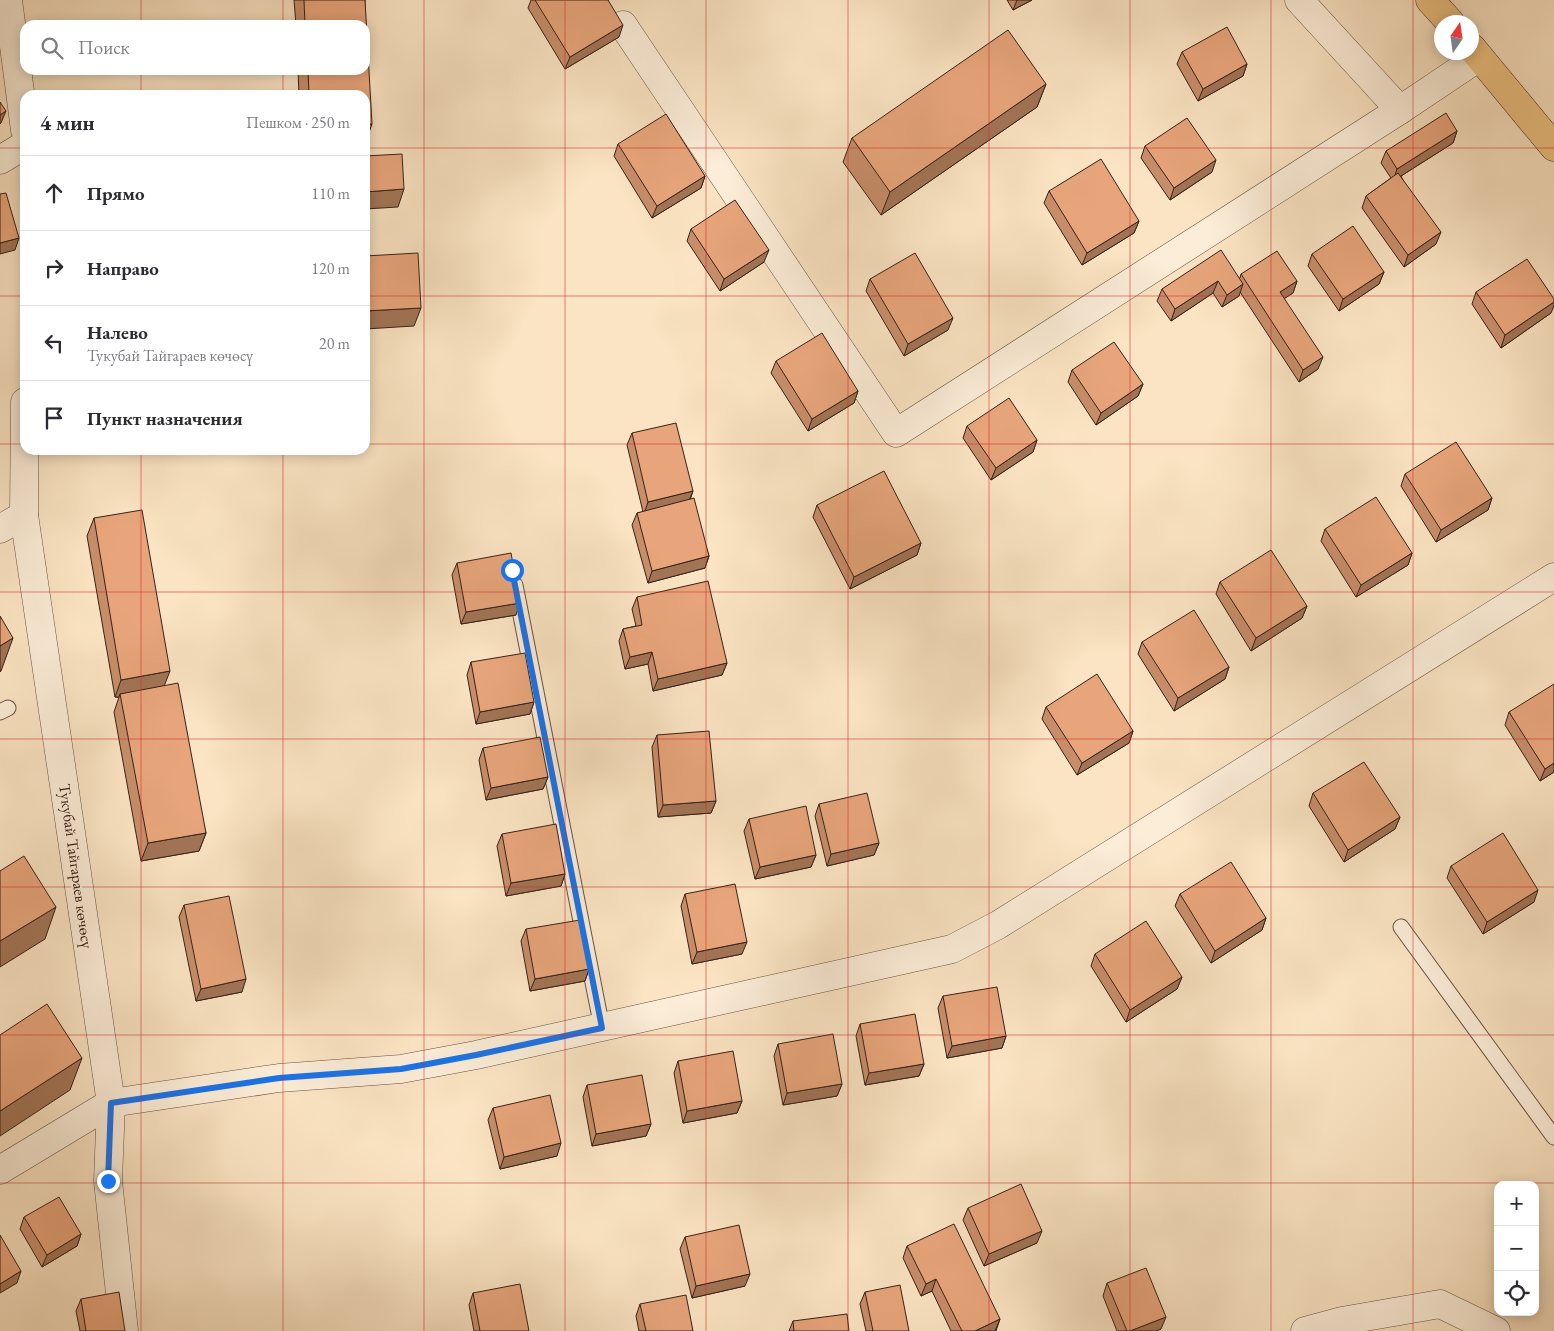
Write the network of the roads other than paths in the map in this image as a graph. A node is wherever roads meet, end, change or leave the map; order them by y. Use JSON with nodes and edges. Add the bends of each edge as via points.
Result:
{"nodes":[{"id":1,"x":8,"y":0,"type":"edge"},
{"id":2,"x":1299,"y":0,"type":"edge"},
{"id":3,"x":1430,"y":0,"type":"edge"},
{"id":4,"x":1444,"y":15,"type":"edge"},
{"id":5,"x":623,"y":25,"type":"edge"},
{"id":6,"x":1479,"y":57,"type":"edge"},
{"id":7,"x":1465,"y":60,"type":"edge"},
{"id":8,"x":20,"y":92,"type":"edge"},
{"id":9,"x":1400,"y":110,"type":"junction"},
{"id":10,"x":1554,"y":147,"type":"edge"},
{"id":11,"x":20,"y":148,"type":"edge"},
{"id":12,"x":0,"y":160,"type":"edge"},
{"id":13,"x":25,"y":455,"type":"edge"},
{"id":14,"x":24,"y":515,"type":"junction"},
{"id":15,"x":0,"y":529,"type":"edge"},
{"id":16,"x":512,"y":570,"type":"edge"},
{"id":17,"x":1554,"y":577,"type":"edge"},
{"id":18,"x":1401,"y":927,"type":"dead end"},
{"id":19,"x":602,"y":1028,"type":"junction"},
{"id":20,"x":111,"y":1103,"type":"junction"},
{"id":21,"x":1554,"y":1137,"type":"edge"},
{"id":22,"x":0,"y":1170,"type":"edge"},
{"id":23,"x":124,"y":1331,"type":"edge"},
{"id":24,"x":1305,"y":1331,"type":"edge"},
{"id":25,"x":1496,"y":1331,"type":"edge"}],
"edges":[{"from":1,"to":8,"type":"street"},
{"from":2,"to":9,"type":"street"},
{"from":3,"to":4,"type":"highway"},
{"from":5,"to":9,"type":"street","via":[[896,432]]},
{"from":6,"to":10,"type":"highway"},
{"from":7,"to":9,"type":"street"},
{"from":11,"to":12,"type":"street"},
{"from":13,"to":14,"type":"street","name":"Тукубай Тайгараев көчөсү"},
{"from":14,"to":15,"type":"street"},
{"from":14,"to":20,"type":"street","name":"Тукубай Тайгараев көчөсү"},
{"from":16,"to":19,"type":"lane"},
{"from":17,"to":19,"type":"street","via":[[998,925],[952,949]]},
{"from":18,"to":21,"type":"lane"},
{"from":19,"to":20,"type":"street","via":[[401,1069],[279,1078]]},
{"from":20,"to":22,"type":"street"},
{"from":20,"to":23,"type":"street","name":"Тукубай Тайгараев көчөсү","via":[[108,1181]]},
{"from":24,"to":25,"type":"street","via":[[1342,1320],[1440,1304]]}]}
